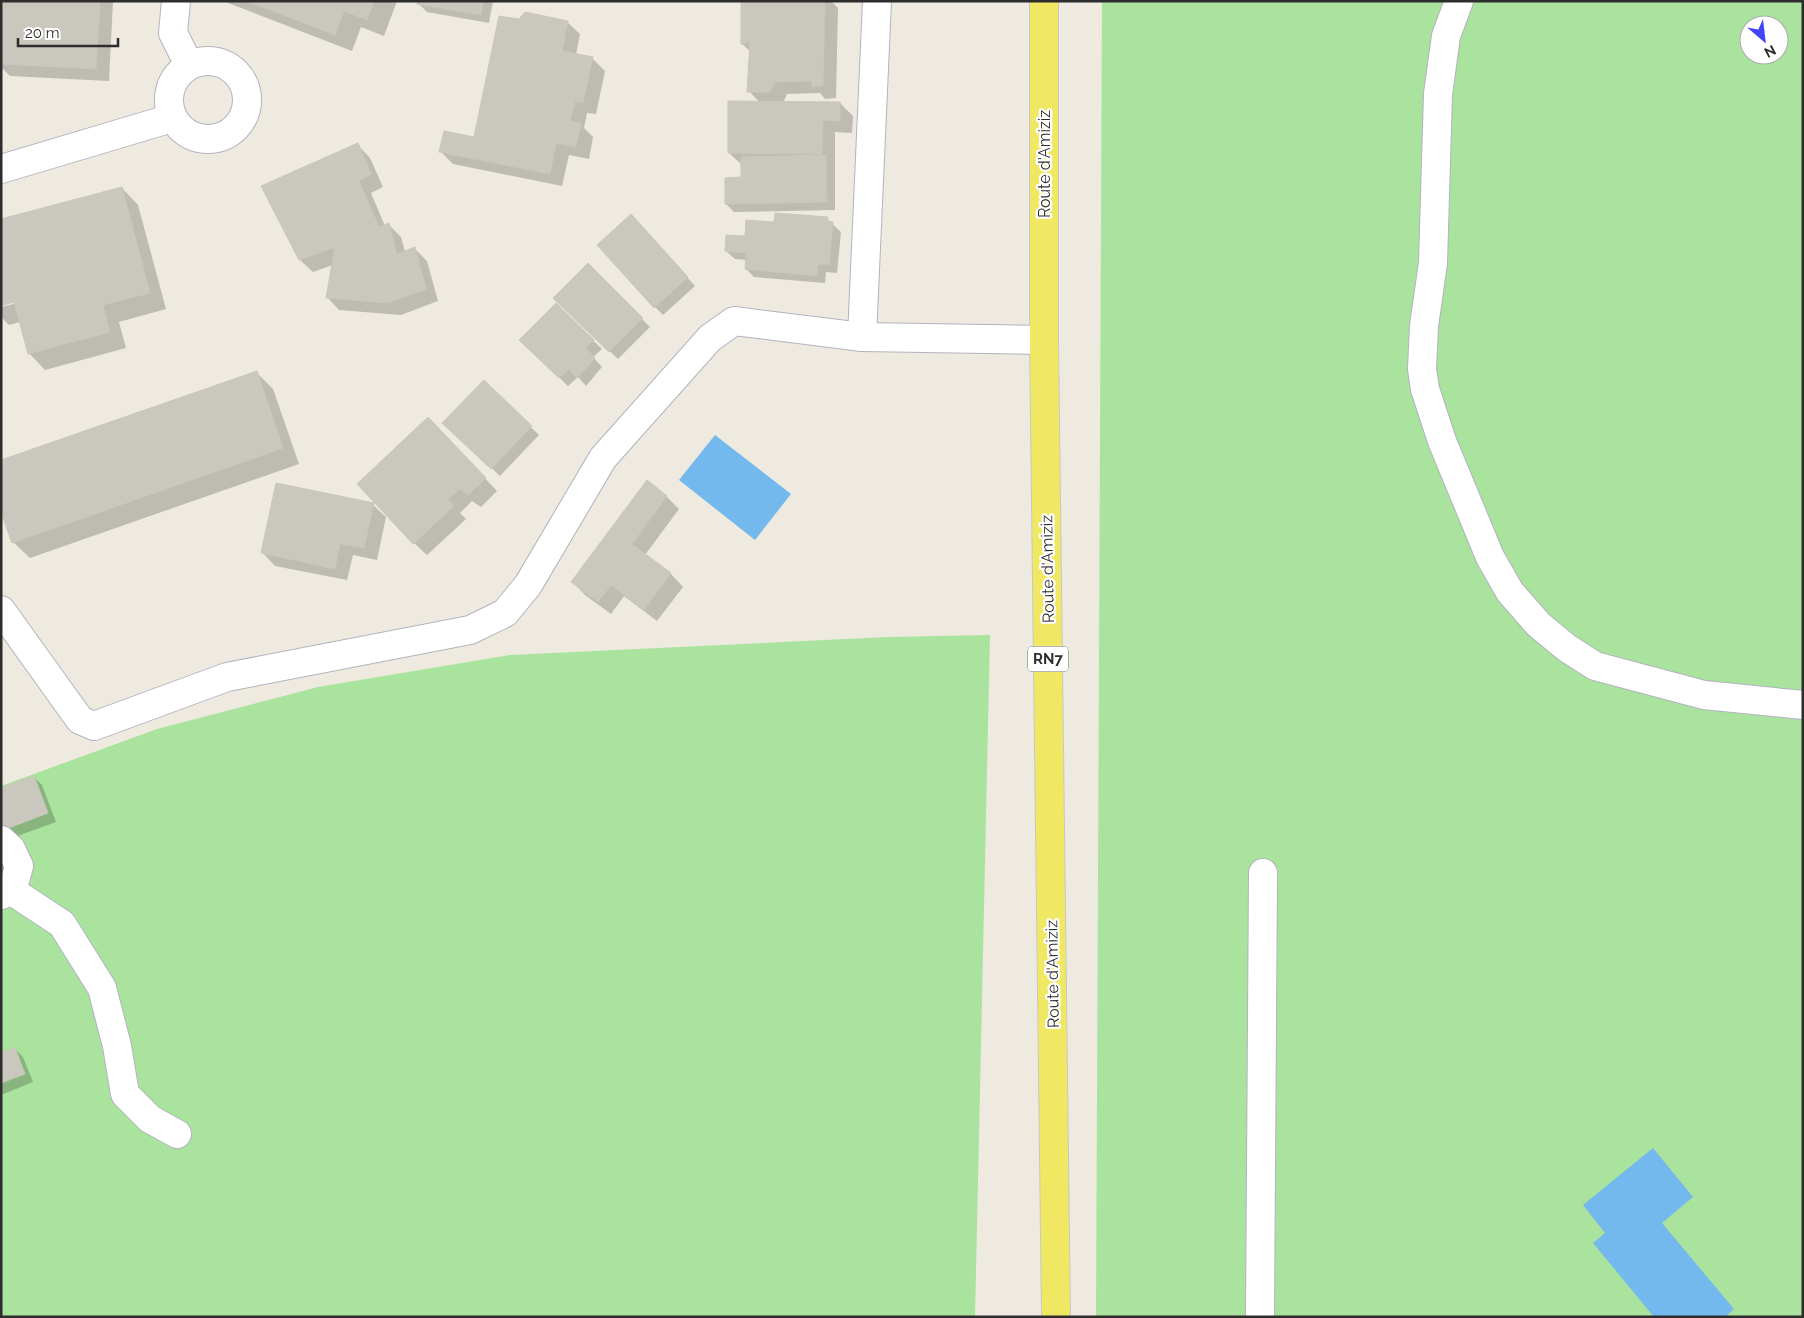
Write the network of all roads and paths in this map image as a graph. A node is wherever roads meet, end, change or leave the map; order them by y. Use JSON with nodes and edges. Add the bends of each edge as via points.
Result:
{"nodes":[{"id":1,"x":176,"y":1,"type":"edge"},
{"id":2,"x":877,"y":1,"type":"edge"},
{"id":3,"x":1044,"y":1,"type":"edge"},
{"id":4,"x":1459,"y":1,"type":"edge"},
{"id":5,"x":189,"y":65,"type":"junction"},
{"id":6,"x":172,"y":118,"type":"junction"},
{"id":7,"x":1,"y":169,"type":"edge"},
{"id":8,"x":862,"y":337,"type":"junction"},
{"id":9,"x":1044,"y":340,"type":"junction"},
{"id":10,"x":1,"y":610,"type":"edge"},
{"id":11,"x":1803,"y":705,"type":"edge"},
{"id":12,"x":1,"y":840,"type":"edge"},
{"id":13,"x":1263,"y":873,"type":"dead end"},
{"id":14,"x":7,"y":893,"type":"edge"},
{"id":15,"x":177,"y":1134,"type":"dead end"},
{"id":16,"x":1056,"y":1317,"type":"edge"},
{"id":17,"x":1260,"y":1317,"type":"edge"}],
"edges":[{"from":1,"to":5,"type":"street","via":[[173,32]]},
{"from":2,"to":8,"type":"street"},
{"from":3,"to":9,"type":"main road","name":"Route d'Amiziz","number":"RN7"},
{"from":4,"to":11,"type":"street","via":[[1446,36],[1438,94],[1434,263],[1424,326],[1422,370],[1442,440],[1490,557],[1510,592],[1539,625],[1566,648],[1595,666],[1704,695]]},
{"from":5,"to":6,"type":"street","via":[[174,79],[168,98]]},
{"from":5,"to":6,"type":"street","via":[[209,60],[229,66],[244,81],[248,102],[242,122],[226,136],[206,140],[186,133]]},
{"from":6,"to":7,"type":"street"},
{"from":8,"to":9,"type":"street"},
{"from":8,"to":10,"type":"street","via":[[734,321],[710,338],[603,458],[528,585],[505,613],[470,630],[226,677],[94,726],[80,720]]},
{"from":9,"to":16,"type":"main road","name":"Route d'Amiziz","number":"RN7"},
{"from":12,"to":14,"type":"street","via":[[11,849],[19,866]]},
{"from":13,"to":17,"type":"street"},
{"from":14,"to":15,"type":"street","via":[[62,924],[102,988],[126,1094],[150,1119]]}]}
